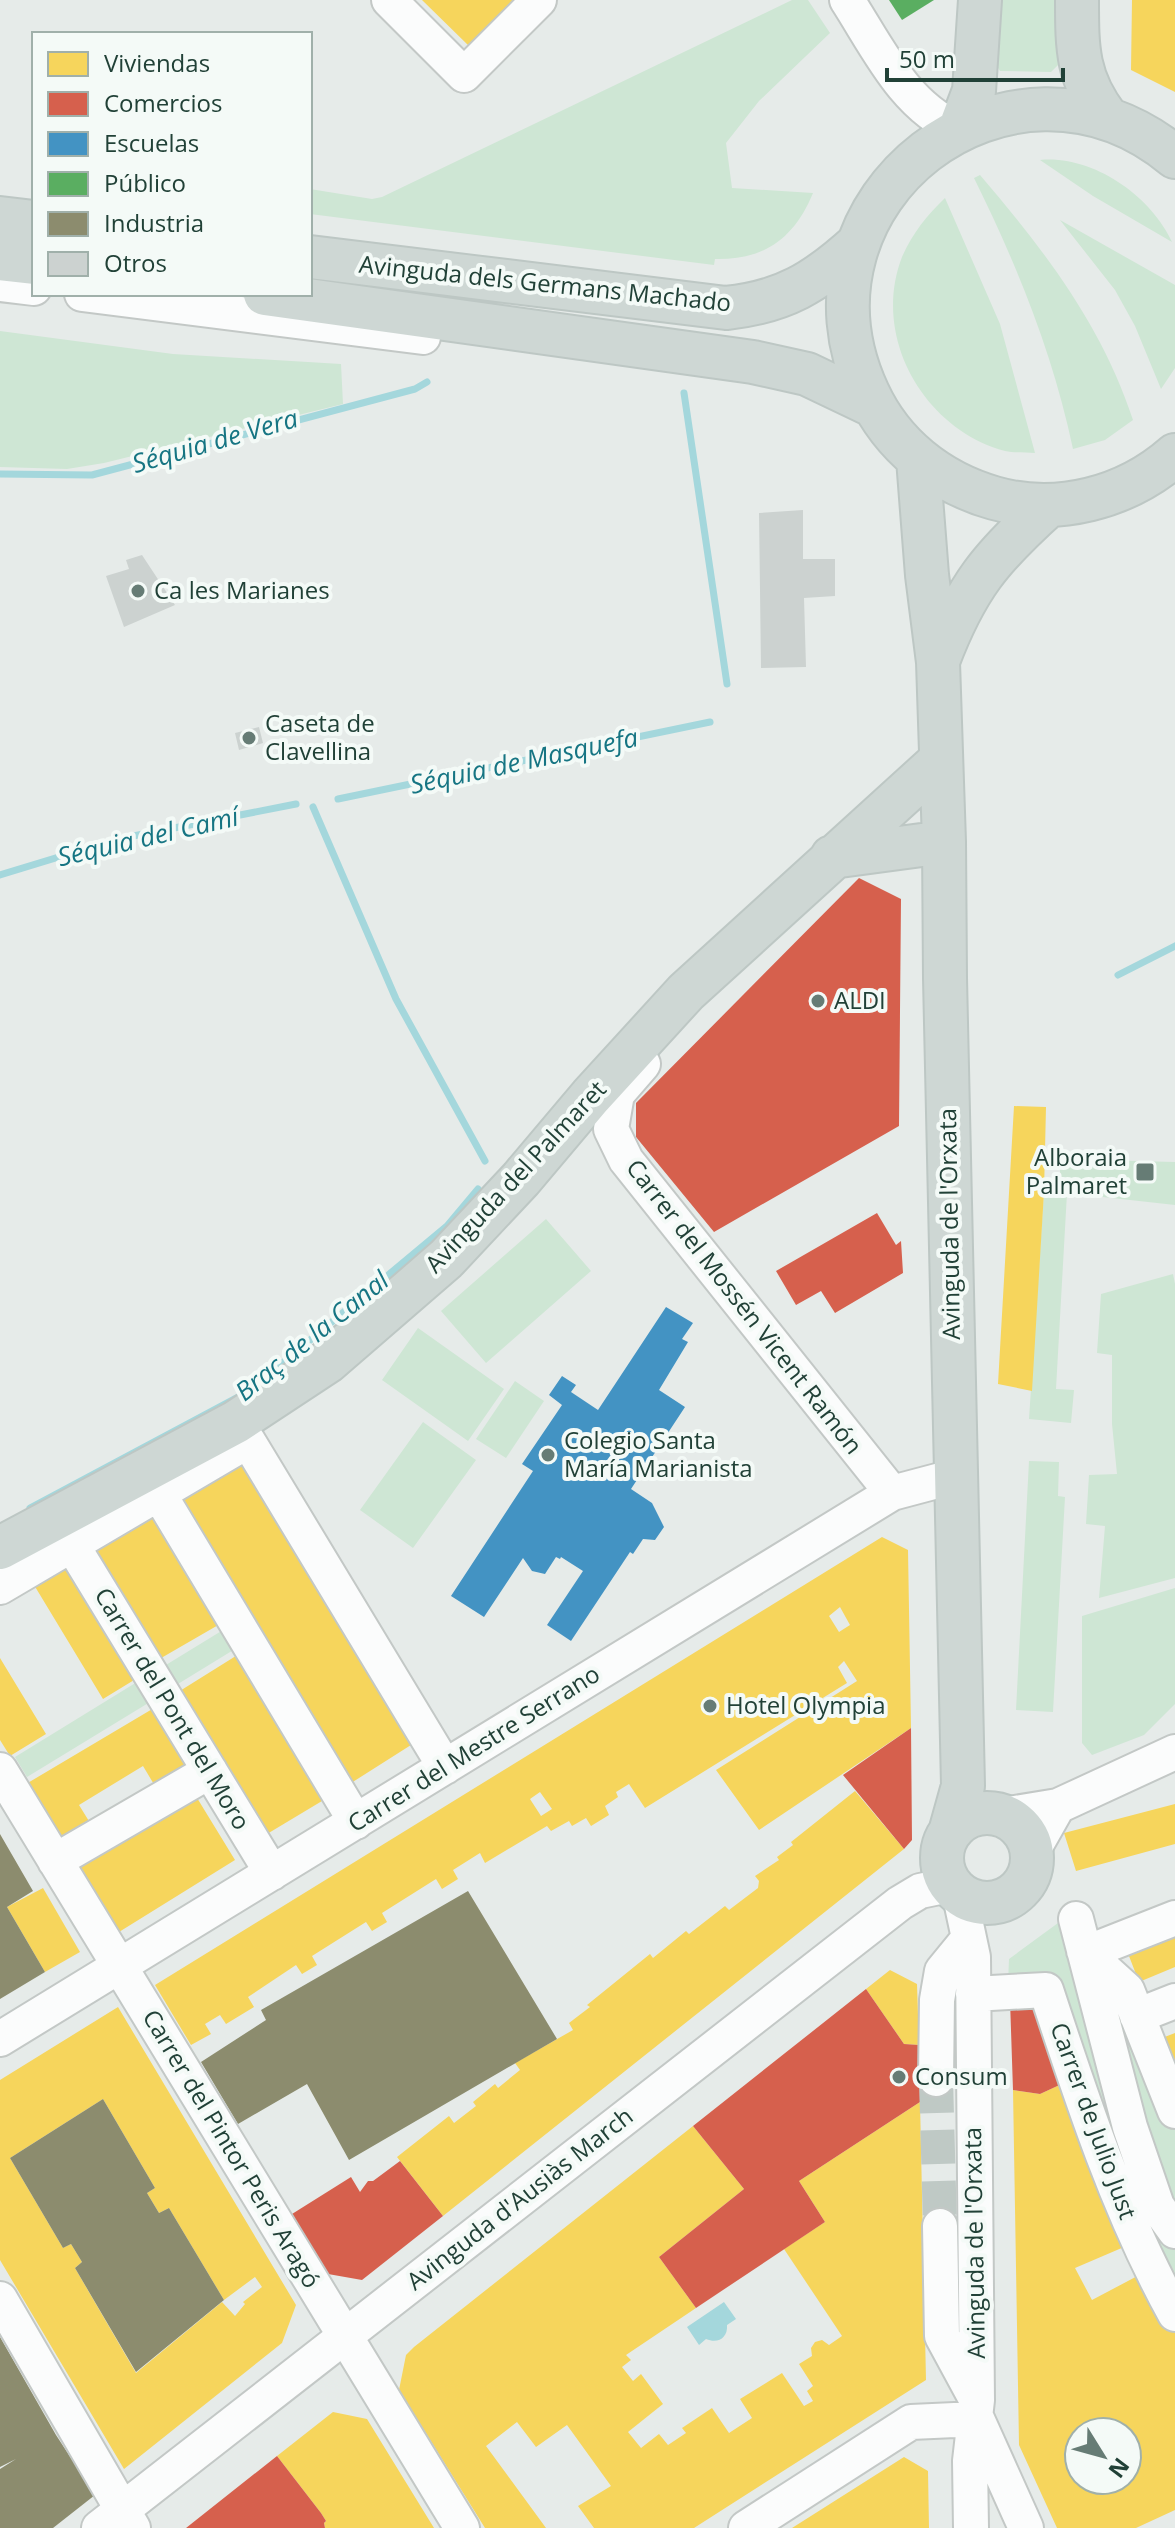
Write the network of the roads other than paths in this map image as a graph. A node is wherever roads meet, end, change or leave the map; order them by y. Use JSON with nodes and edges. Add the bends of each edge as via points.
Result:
{"nodes":[{"id":1,"x":389,"y":0,"type":"edge"},
{"id":2,"x":539,"y":0,"type":"edge"},
{"id":3,"x":847,"y":0,"type":"edge"},
{"id":4,"x":980,"y":0,"type":"edge"},
{"id":5,"x":1077,"y":0,"type":"edge"},
{"id":6,"x":1108,"y":119,"type":"junction"},
{"id":7,"x":959,"y":129,"type":"junction"},
{"id":8,"x":1175,"y":157,"type":"edge"},
{"id":9,"x":0,"y":218,"type":"edge"},
{"id":10,"x":32,"y":222,"type":"edge"},
{"id":11,"x":858,"y":244,"type":"junction"},
{"id":12,"x":312,"y":257,"type":"edge"},
{"id":13,"x":0,"y":259,"type":"edge"},
{"id":14,"x":32,"y":263,"type":"edge"},
{"id":15,"x":0,"y":284,"type":"edge"},
{"id":16,"x":32,"y":288,"type":"edge"},
{"id":17,"x":98,"y":296,"type":"edge"},
{"id":18,"x":279,"y":296,"type":"edge"},
{"id":19,"x":703,"y":355,"type":"junction"},
{"id":20,"x":874,"y":406,"type":"junction"},
{"id":21,"x":1175,"y":455,"type":"edge"},
{"id":22,"x":918,"y":459,"type":"junction"},
{"id":23,"x":1049,"y":505,"type":"junction"},
{"id":24,"x":938,"y":662,"type":"junction"},
{"id":25,"x":940,"y":761,"type":"junction"},
{"id":26,"x":944,"y":842,"type":"junction"},
{"id":27,"x":832,"y":857,"type":"junction"},
{"id":28,"x":686,"y":992,"type":"junction"},
{"id":29,"x":956,"y":1476,"type":"junction"},
{"id":30,"x":892,"y":1493,"type":"junction"},
{"id":31,"x":159,"y":1494,"type":"junction"},
{"id":32,"x":72,"y":1545,"type":"junction"},
{"id":33,"x":0,"y":1548,"type":"edge"},
{"id":34,"x":0,"y":1587,"type":"edge"},
{"id":35,"x":1175,"y":1752,"type":"edge"},
{"id":36,"x":445,"y":1767,"type":"junction"},
{"id":37,"x":0,"y":1770,"type":"edge"},
{"id":38,"x":210,"y":1771,"type":"junction"},
{"id":39,"x":1058,"y":1806,"type":"junction"},
{"id":40,"x":976,"y":1811,"type":"junction"},
{"id":41,"x":356,"y":1822,"type":"junction"},
{"id":42,"x":1032,"y":1852,"type":"junction"},
{"id":43,"x":55,"y":1861,"type":"junction"},
{"id":44,"x":272,"y":1873,"type":"junction"},
{"id":45,"x":968,"y":1916,"type":"junction"},
{"id":46,"x":1175,"y":1918,"type":"edge"},
{"id":47,"x":1082,"y":1941,"type":"junction"},
{"id":48,"x":119,"y":1966,"type":"junction"},
{"id":49,"x":973,"y":1994,"type":"junction"},
{"id":50,"x":1175,"y":2001,"type":"edge"},
{"id":51,"x":1137,"y":2016,"type":"junction"},
{"id":52,"x":0,"y":2039,"type":"edge"},
{"id":53,"x":936,"y":2079,"type":"tunnel mouth"},
{"id":54,"x":1175,"y":2111,"type":"edge"},
{"id":55,"x":940,"y":2226,"type":"tunnel mouth"},
{"id":56,"x":1175,"y":2231,"type":"edge"},
{"id":57,"x":0,"y":2299,"type":"edge"},
{"id":58,"x":1175,"y":2314,"type":"edge"},
{"id":59,"x":345,"y":2336,"type":"junction"},
{"id":60,"x":977,"y":2409,"type":"junction"},
{"id":61,"x":970,"y":2461,"type":"junction"},
{"id":62,"x":1013,"y":2521,"type":"edge"},
{"id":63,"x":118,"y":2522,"type":"edge"},
{"id":64,"x":462,"y":2528,"type":"edge"},
{"id":65,"x":746,"y":2528,"type":"edge"},
{"id":66,"x":971,"y":2528,"type":"edge"}],
"edges":[{"from":1,"to":2,"type":"street","via":[[464,75]]},
{"from":3,"to":7,"type":"street","via":[[902,86],[927,112]]},
{"from":4,"to":7,"type":"main road","via":[[974,91]]},
{"from":5,"to":6,"type":"main road","via":[[1081,74]]},
{"from":6,"to":7,"type":"main road","via":[[1065,110],[1021,111]]},
{"from":6,"to":8,"type":"main road"},
{"from":7,"to":11,"type":"main road","via":[[915,159],[891,184]]},
{"from":9,"to":10,"type":"main road"},
{"from":11,"to":12,"type":"main road","name":"Avinguda dels Germans Machado","via":[[801,289],[726,308]]},
{"from":11,"to":20,"type":"main road","via":[[850,277],[851,344]]},
{"from":13,"to":14,"type":"main road"},
{"from":15,"to":16,"type":"street"},
{"from":17,"to":19,"type":"street","name":"Avinguda dels Germans Machado","via":[[591,358]]},
{"from":18,"to":19,"type":"main road","name":"Avinguda dels Germans Machado"},
{"from":19,"to":20,"type":"main road","name":"Avinguda dels Germans Machado","via":[[807,374]]},
{"from":20,"to":22,"type":"main road"},
{"from":21,"to":23,"type":"main road","via":[[1125,488]]},
{"from":22,"to":23,"type":"main road","via":[[979,494]]},
{"from":22,"to":24,"type":"main road","name":"Avinguda de l'Orxata"},
{"from":23,"to":24,"type":"main road","name":"Avinguda de l'Orxata","via":[[971,588]]},
{"from":24,"to":25,"type":"main road","name":"Avinguda de l'Orxata"},
{"from":25,"to":26,"type":"main road","name":"Avinguda de l'Orxata"},
{"from":25,"to":27,"type":"main road","name":"Avinguda del Palmaret"},
{"from":26,"to":27,"type":"main road"},
{"from":26,"to":29,"type":"main road","name":"Avinguda de l'Orxata"},
{"from":27,"to":28,"type":"main road","name":"Avinguda del Palmaret"},
{"from":28,"to":30,"type":"street","name":"Carrer del Mossén Vicent Ramón","via":[[656,1048],[617,1094],[611,1129],[626,1160]]},
{"from":28,"to":33,"type":"main road","name":"Avinguda del Palmaret","via":[[446,1259],[327,1362],[236,1422]]},
{"from":29,"to":30,"type":"street","name":"Carrer del Mestre Serrano"},
{"from":29,"to":40,"type":"main road","name":"Avinguda de l'Orxata"},
{"from":30,"to":36,"type":"street","name":"Carrer del Mestre Serrano"},
{"from":31,"to":32,"type":"street"},
{"from":31,"to":36,"type":"street","via":[[248,1441]]},
{"from":31,"to":41,"type":"street"},
{"from":32,"to":34,"type":"street"},
{"from":32,"to":38,"type":"street","name":"Carrer del Pont del Moro"},
{"from":35,"to":39,"type":"street"},
{"from":36,"to":41,"type":"street","name":"Carrer del Mestre Serrano"},
{"from":37,"to":43,"type":"street","name":"Carrer del Pintor Peris Aragó"},
{"from":38,"to":43,"type":"street"},
{"from":38,"to":44,"type":"street","name":"Carrer del Pont del Moro"},
{"from":39,"to":40,"type":"street"},
{"from":39,"to":42,"type":"street"},
{"from":40,"to":42,"type":"main road","via":[[1022,1829]]},
{"from":40,"to":45,"type":"main road","via":[[944,1842],[941,1857],[943,1872]]},
{"from":41,"to":44,"type":"street","name":"Carrer del Mestre Serrano"},
{"from":42,"to":45,"type":"main road","via":[[1032,1867],[1016,1893]]},
{"from":43,"to":48,"type":"street","name":"Carrer del Pintor Peris Aragó"},
{"from":44,"to":48,"type":"street","name":"Carrer del Mestre Serrano"},
{"from":45,"to":49,"type":"street","name":"Avinguda de l'Orxata"},
{"from":45,"to":53,"type":"street","via":[[942,1971]]},
{"from":45,"to":59,"type":"street","name":"Avinguda d'Ausiàs March","via":[[920,1891],[900,1903]]},
{"from":46,"to":47,"type":"street"},
{"from":47,"to":51,"type":"street","via":[[1127,1990]]},
{"from":47,"to":56,"type":"street","name":"Carrer de Julio Just","via":[[1130,2127],[1157,2206]]},
{"from":48,"to":52,"type":"street","name":"Carrer del Mestre Serrano"},
{"from":48,"to":59,"type":"street","name":"Carrer del Pintor Peris Aragó"},
{"from":49,"to":58,"type":"street","name":"Carrer de Julio Just","via":[[1046,1990],[1130,2223]]},
{"from":49,"to":60,"type":"street","name":"Avinguda de l'Orxata"},
{"from":50,"to":51,"type":"street"},
{"from":51,"to":54,"type":"street"},
{"from":55,"to":60,"type":"street","via":[[942,2336]]},
{"from":57,"to":63,"type":"street"},
{"from":59,"to":63,"type":"street","name":"Avinguda d'Ausiàs March"},
{"from":59,"to":64,"type":"street","name":"Carrer del Pintor Peris Aragó"},
{"from":60,"to":61,"type":"street","name":"Avinguda de l'Orxata"},
{"from":60,"to":62,"type":"street"},
{"from":60,"to":65,"type":"street","via":[[911,2422]]},
{"from":61,"to":62,"type":"street"},
{"from":61,"to":66,"type":"street","name":"Avinguda de l'Orxata"}]}
